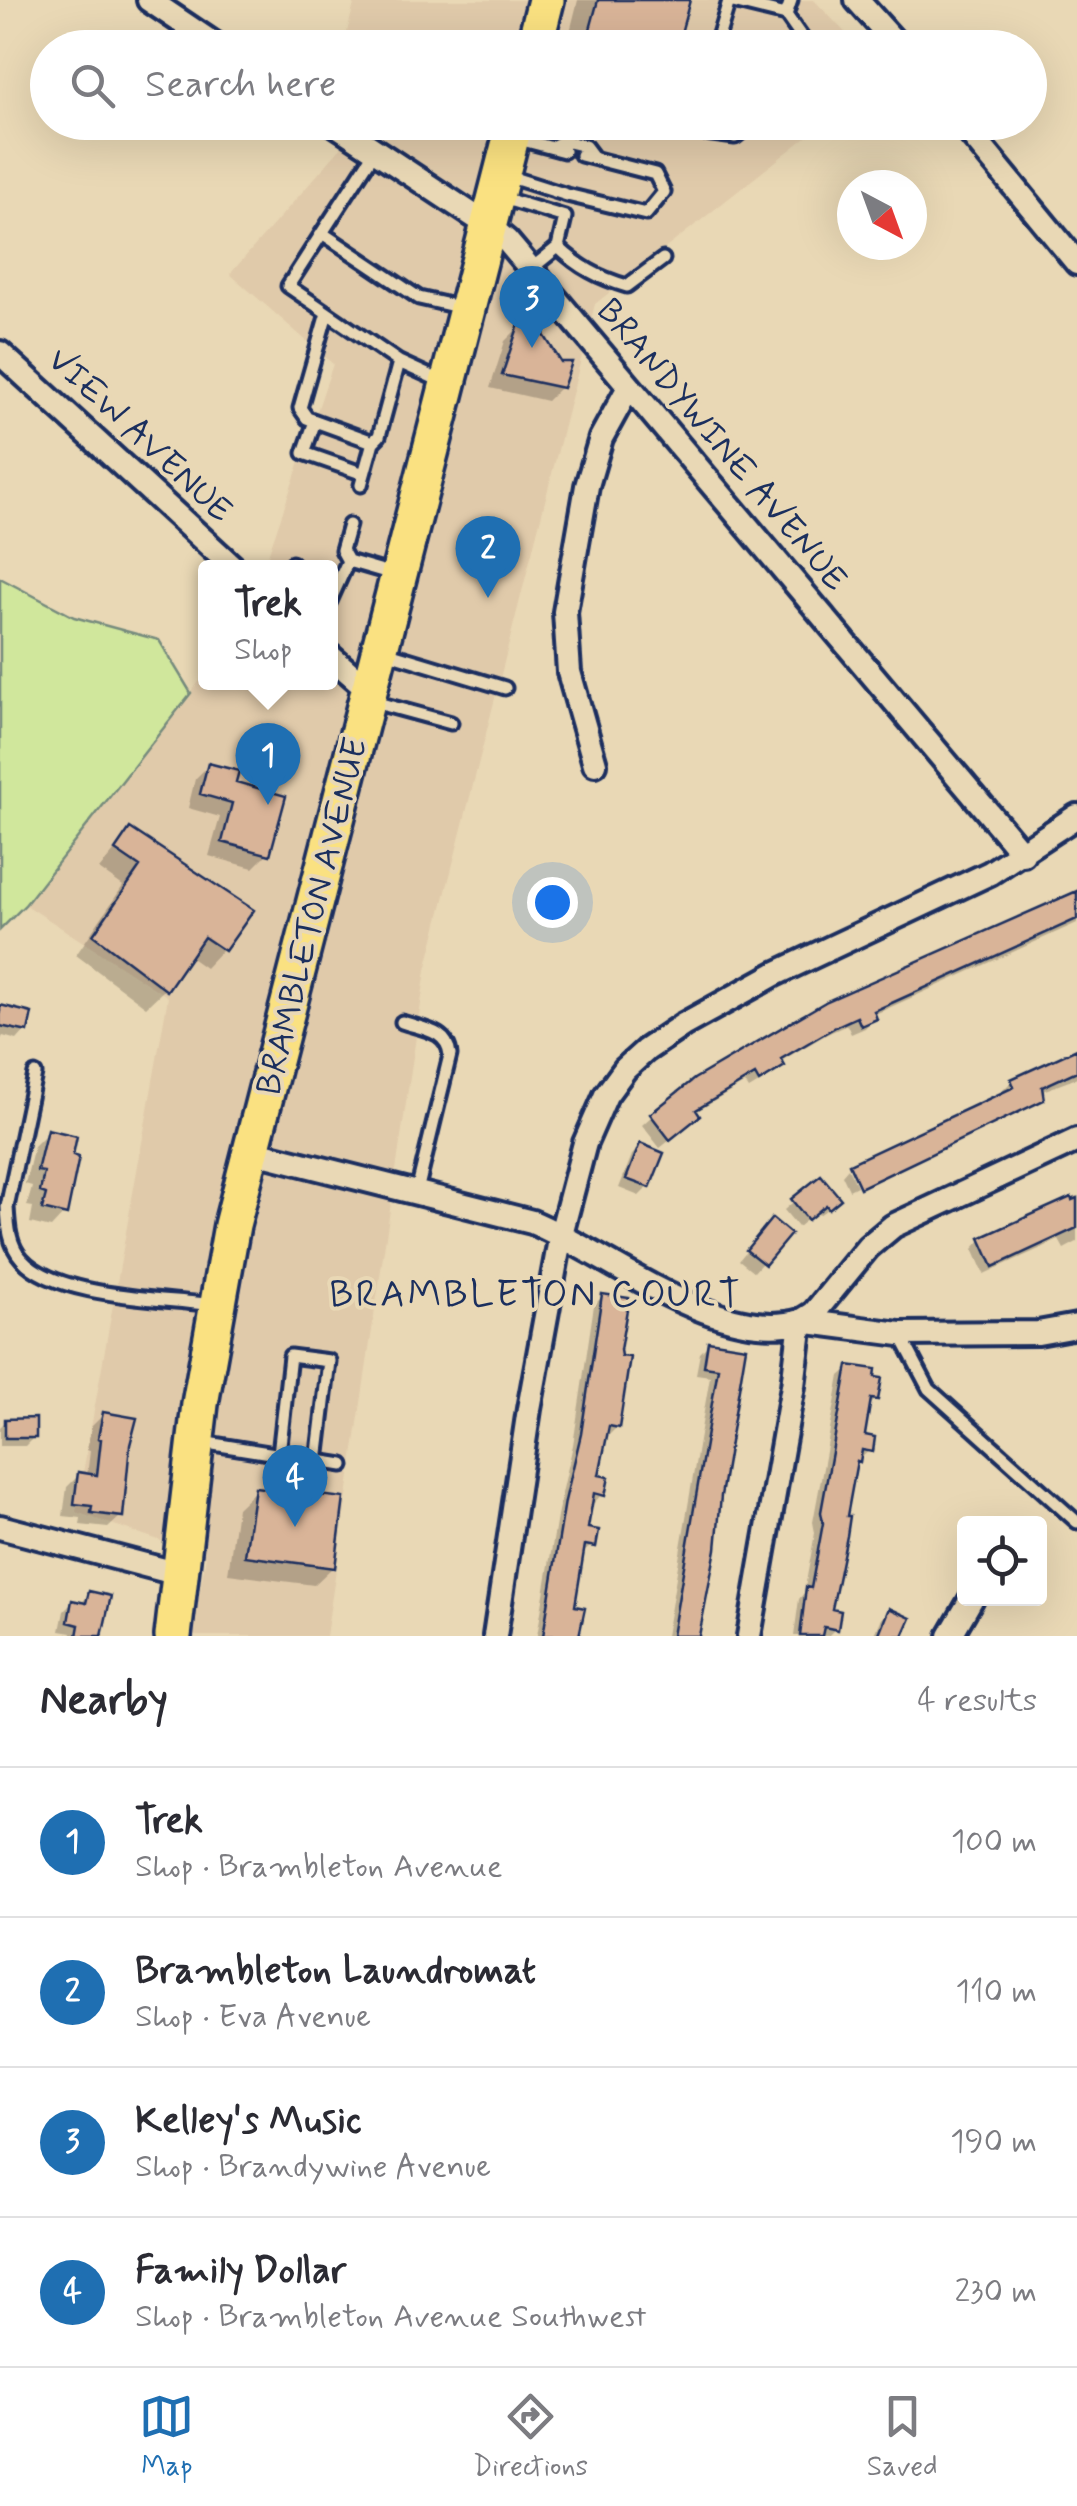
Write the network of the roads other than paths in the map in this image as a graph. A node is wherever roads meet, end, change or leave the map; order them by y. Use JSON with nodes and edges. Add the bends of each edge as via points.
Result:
{"nodes":[{"id":1,"x":149,"y":0,"type":"edge"},
{"id":2,"x":546,"y":0,"type":"edge"},
{"id":3,"x":791,"y":0,"type":"edge"},
{"id":4,"x":857,"y":0,"type":"edge"},
{"id":5,"x":786,"y":16,"type":"junction"},
{"id":6,"x":193,"y":30,"type":"edge"},
{"id":7,"x":538,"y":30,"type":"edge"},
{"id":8,"x":720,"y":30,"type":"edge"},
{"id":9,"x":796,"y":30,"type":"edge"},
{"id":10,"x":884,"y":30,"type":"edge"},
{"id":11,"x":358,"y":140,"type":"edge"},
{"id":12,"x":511,"y":140,"type":"edge"},
{"id":13,"x":537,"y":140,"type":"edge"},
{"id":14,"x":976,"y":140,"type":"edge"},
{"id":15,"x":374,"y":151,"type":"junction"},
{"id":16,"x":496,"y":199,"type":"junction"},
{"id":17,"x":322,"y":233,"type":"junction"},
{"id":18,"x":558,"y":247,"type":"junction"},
{"id":19,"x":662,"y":260,"type":"dead end"},
{"id":20,"x":1077,"y":263,"type":"edge"},
{"id":21,"x":530,"y":269,"type":"junction"},
{"id":22,"x":467,"y":309,"type":"junction"},
{"id":23,"x":326,"y":313,"type":"junction"},
{"id":24,"x":0,"y":353,"type":"edge"},
{"id":25,"x":399,"y":362,"type":"junction"},
{"id":26,"x":446,"y":384,"type":"junction"},
{"id":27,"x":629,"y":386,"type":"junction"},
{"id":28,"x":315,"y":421,"type":"junction"},
{"id":29,"x":373,"y":442,"type":"junction"},
{"id":30,"x":349,"y":525,"type":"dead end"},
{"id":31,"x":225,"y":560,"type":"edge"},
{"id":32,"x":348,"y":562,"type":"junction"},
{"id":33,"x":398,"y":576,"type":"junction"},
{"id":34,"x":338,"y":583,"type":"edge"},
{"id":35,"x":379,"y":650,"type":"junction"},
{"id":36,"x":338,"y":664,"type":"edge"},
{"id":37,"x":506,"y":688,"type":"dead end"},
{"id":38,"x":368,"y":695,"type":"junction"},
{"id":39,"x":450,"y":723,"type":"dead end"},
{"id":40,"x":595,"y":764,"type":"dead end"},
{"id":41,"x":1077,"y":816,"type":"edge"},
{"id":42,"x":1022,"y":854,"type":"junction"},
{"id":43,"x":402,"y":1022,"type":"dead end"},
{"id":44,"x":35,"y":1074,"type":"dead end"},
{"id":45,"x":1077,"y":1140,"type":"edge"},
{"id":46,"x":250,"y":1151,"type":"junction"},
{"id":47,"x":416,"y":1190,"type":"junction"},
{"id":48,"x":561,"y":1234,"type":"junction"},
{"id":49,"x":217,"y":1305,"type":"junction"},
{"id":50,"x":801,"y":1321,"type":"junction"},
{"id":51,"x":1077,"y":1326,"type":"edge"},
{"id":52,"x":900,"y":1334,"type":"junction"},
{"id":53,"x":196,"y":1441,"type":"junction"},
{"id":54,"x":280,"y":1454,"type":"junction"},
{"id":55,"x":317,"y":1460,"type":"junction"},
{"id":56,"x":343,"y":1464,"type":"dead end"},
{"id":57,"x":1077,"y":1522,"type":"edge"},
{"id":58,"x":0,"y":1527,"type":"edge"},
{"id":59,"x":180,"y":1574,"type":"junction"},
{"id":60,"x":967,"y":1606,"type":"edge"},
{"id":61,"x":752,"y":1624,"type":"edge"},
{"id":62,"x":173,"y":1636,"type":"edge"},
{"id":63,"x":495,"y":1636,"type":"edge"},
{"id":64,"x":950,"y":1636,"type":"edge"}],
"edges":[{"from":1,"to":6,"type":"street"},
{"from":2,"to":7,"type":"main road"},
{"from":3,"to":5,"type":"lane"},
{"from":4,"to":10,"type":"street"},
{"from":5,"to":8,"type":"lane","via":[[729,0]]},
{"from":5,"to":9,"type":"lane"},
{"from":11,"to":15,"type":"street","name":"BRANDYWINE AVENUE"},
{"from":12,"to":16,"type":"main road","name":"BRAMBLETON AVENUE"},
{"from":13,"to":16,"type":"lane","via":[[558,149],[564,141],[575,143],[585,146],[587,157],[655,174],[664,192],[646,214],[567,195]]},
{"from":14,"to":20,"type":"street"},
{"from":15,"to":16,"type":"street","name":"BRANDYWINE AVENUE"},
{"from":15,"to":17,"type":"lane"},
{"from":16,"to":18,"type":"lane","via":[[565,217]]},
{"from":16,"to":21,"type":"street","name":"BRANDYWINE AVENUE"},
{"from":16,"to":22,"type":"main road","name":"BRAMBLETON AVENUE"},
{"from":17,"to":22,"type":"lane","via":[[419,298]]},
{"from":17,"to":23,"type":"lane","via":[[288,286]]},
{"from":18,"to":19,"type":"lane","via":[[589,272],[627,286]]},
{"from":18,"to":21,"type":"lane"},
{"from":21,"to":27,"type":"street","name":"BRANDYWINE AVENUE"},
{"from":22,"to":26,"type":"main road","name":"BRAMBLETON AVENUE"},
{"from":23,"to":25,"type":"lane"},
{"from":23,"to":28,"type":"lane","via":[[300,408]]},
{"from":24,"to":31,"type":"street","name":"VIEW AVENUE"},
{"from":25,"to":26,"type":"lane"},
{"from":25,"to":29,"type":"lane"},
{"from":26,"to":33,"type":"main road","name":"BRAMBLETON AVENUE"},
{"from":27,"to":40,"type":"street","via":[[600,438],[586,486],[565,612],[569,672]]},
{"from":27,"to":42,"type":"street","name":"BRANDYWINE AVENUE"},
{"from":28,"to":29,"type":"lane"},
{"from":28,"to":29,"type":"lane","via":[[304,453],[362,480]]},
{"from":30,"to":32,"type":"lane","via":[[342,550]]},
{"from":32,"to":33,"type":"lane"},
{"from":32,"to":34,"type":"lane"},
{"from":33,"to":35,"type":"main road","name":"BRAMBLETON AVENUE"},
{"from":35,"to":37,"type":"lane"},
{"from":35,"to":38,"type":"main road","name":"BRAMBLETON AVENUE"},
{"from":36,"to":38,"type":"street"},
{"from":38,"to":39,"type":"lane"},
{"from":38,"to":46,"type":"main road","name":"BRAMBLETON AVENUE"},
{"from":41,"to":42,"type":"street"},
{"from":42,"to":48,"type":"street","via":[[774,974],[646,1050],[597,1114]]},
{"from":43,"to":47,"type":"lane","via":[[439,1034],[450,1055]]},
{"from":44,"to":49,"type":"lane","via":[[7,1207],[22,1259],[82,1288]]},
{"from":45,"to":50,"type":"street","via":[[893,1226]]},
{"from":46,"to":47,"type":"street"},
{"from":46,"to":49,"type":"main road","name":"BRAMBLETON AVENUE"},
{"from":47,"to":48,"type":"street"},
{"from":48,"to":50,"type":"street","via":[[702,1310],[768,1324]]},
{"from":48,"to":63,"type":"street"},
{"from":49,"to":53,"type":"main road","name":"BRAMBLETON AVENUE"},
{"from":50,"to":52,"type":"street"},
{"from":50,"to":61,"type":"street"},
{"from":51,"to":52,"type":"street"},
{"from":52,"to":57,"type":"lane","via":[[929,1388]]},
{"from":53,"to":54,"type":"lane"},
{"from":53,"to":59,"type":"main road","name":"BRAMBLETON AVENUE"},
{"from":54,"to":55,"type":"lane"},
{"from":54,"to":55,"type":"lane","via":[[290,1356],[329,1361]]},
{"from":55,"to":56,"type":"lane"},
{"from":58,"to":59,"type":"street"},
{"from":59,"to":62,"type":"main road","name":"BRAMBLETON AVENUE"},
{"from":60,"to":64,"type":"street"}]}
